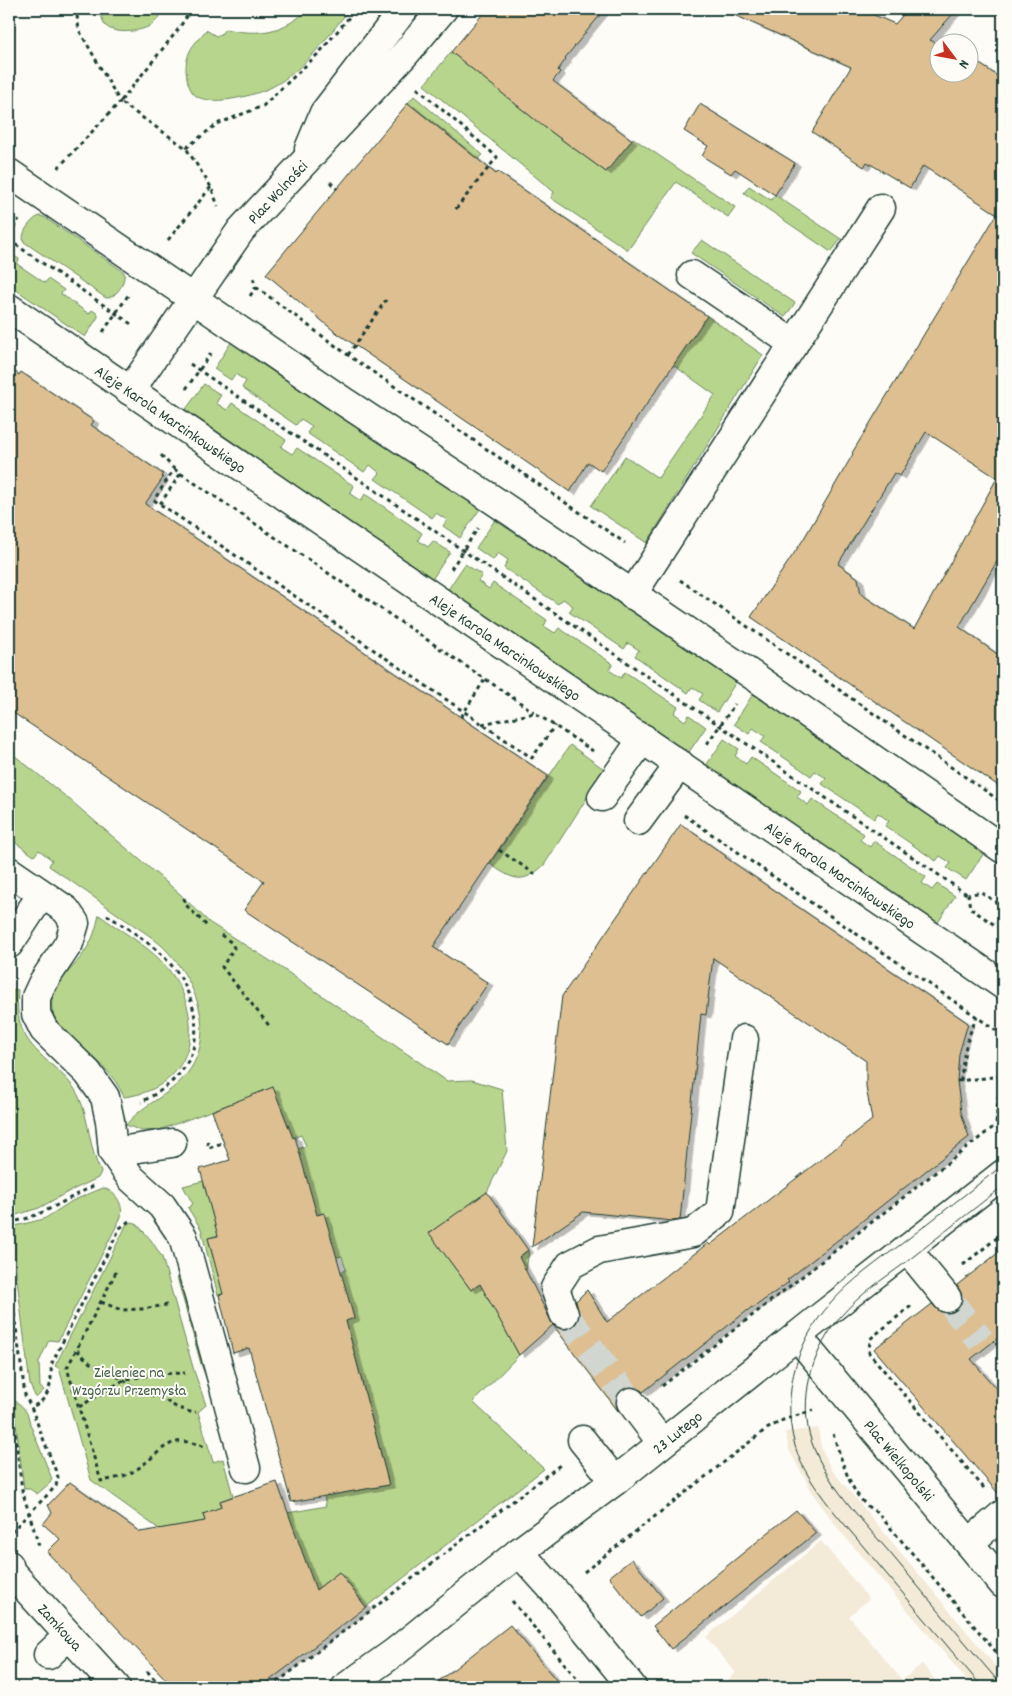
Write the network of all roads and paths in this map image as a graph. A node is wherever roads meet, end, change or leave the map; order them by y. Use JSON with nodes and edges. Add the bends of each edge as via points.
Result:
{"nodes":[{"id":1,"x":76,"y":9,"type":"edge"},
{"id":2,"x":192,"y":9,"type":"edge"},
{"id":3,"x":356,"y":9,"type":"edge"},
{"id":4,"x":404,"y":9,"type":"edge"},
{"id":5,"x":443,"y":9,"type":"edge"},
{"id":6,"x":415,"y":86,"type":"dead end"},
{"id":7,"x":120,"y":102,"type":"junction"},
{"id":8,"x":186,"y":148,"type":"junction"},
{"id":9,"x":302,"y":166,"type":"junction"},
{"id":10,"x":9,"y":173,"type":"edge"},
{"id":11,"x":51,"y":175,"type":"dead end"},
{"id":12,"x":881,"y":208,"type":"dead end"},
{"id":13,"x":455,"y":210,"type":"dead end"},
{"id":14,"x":221,"y":214,"type":"dead end"},
{"id":15,"x":9,"y":240,"type":"edge"},
{"id":16,"x":692,"y":275,"type":"dead end"},
{"id":17,"x":194,"y":299,"type":"junction"},
{"id":18,"x":386,"y":300,"type":"dead end"},
{"id":19,"x":9,"y":308,"type":"edge"},
{"id":20,"x":794,"y":344,"type":"junction"},
{"id":21,"x":162,"y":345,"type":"junction"},
{"id":22,"x":348,"y":355,"type":"dead end"},
{"id":23,"x":130,"y":391,"type":"junction"},
{"id":24,"x":156,"y":450,"type":"dead end"},
{"id":25,"x":174,"y":469,"type":"junction"},
{"id":26,"x":516,"y":469,"type":"dead end"},
{"id":27,"x":181,"y":473,"type":"junction"},
{"id":28,"x":495,"y":501,"type":"junction"},
{"id":29,"x":160,"y":504,"type":"junction"},
{"id":30,"x":464,"y":550,"type":"junction"},
{"id":31,"x":632,"y":594,"type":"junction"},
{"id":32,"x":432,"y":597,"type":"junction"},
{"id":33,"x":486,"y":679,"type":"junction"},
{"id":34,"x":735,"y":703,"type":"dead end"},
{"id":35,"x":464,"y":712,"type":"junction"},
{"id":36,"x":535,"y":712,"type":"junction"},
{"id":37,"x":461,"y":717,"type":"dead end"},
{"id":38,"x":482,"y":724,"type":"junction"},
{"id":39,"x":720,"y":724,"type":"junction"},
{"id":40,"x":555,"y":725,"type":"junction"},
{"id":41,"x":643,"y":738,"type":"junction"},
{"id":42,"x":706,"y":746,"type":"dead end"},
{"id":43,"x":680,"y":764,"type":"junction"},
{"id":44,"x":621,"y":771,"type":"junction"},
{"id":45,"x":656,"y":796,"type":"junction"},
{"id":46,"x":602,"y":797,"type":"dead end"},
{"id":47,"x":638,"y":821,"type":"dead end"},
{"id":48,"x":1003,"y":849,"type":"edge"},
{"id":49,"x":499,"y":850,"type":"dead end"},
{"id":50,"x":9,"y":871,"type":"edge"},
{"id":51,"x":535,"y":874,"type":"dead end"},
{"id":52,"x":42,"y":894,"type":"junction"},
{"id":53,"x":968,"y":895,"type":"junction"},
{"id":54,"x":184,"y":898,"type":"dead end"},
{"id":55,"x":1003,"y":907,"type":"edge"},
{"id":56,"x":102,"y":911,"type":"dead end"},
{"id":57,"x":207,"y":926,"type":"dead end"},
{"id":58,"x":1002,"y":929,"type":"edge"},
{"id":59,"x":221,"y":935,"type":"dead end"},
{"id":60,"x":9,"y":944,"type":"edge"},
{"id":61,"x":1002,"y":946,"type":"dead end"},
{"id":62,"x":1003,"y":985,"type":"edge"},
{"id":63,"x":977,"y":1017,"type":"junction"},
{"id":64,"x":271,"y":1028,"type":"dead end"},
{"id":65,"x":744,"y":1039,"type":"dead end"},
{"id":66,"x":1001,"y":1077,"type":"edge"},
{"id":67,"x":137,"y":1104,"type":"dead end"},
{"id":68,"x":996,"y":1126,"type":"junction"},
{"id":69,"x":1003,"y":1134,"type":"edge"},
{"id":70,"x":206,"y":1137,"type":"dead end"},
{"id":71,"x":224,"y":1142,"type":"dead end"},
{"id":72,"x":172,"y":1143,"type":"dead end"},
{"id":73,"x":113,"y":1152,"type":"junction"},
{"id":74,"x":1003,"y":1174,"type":"edge"},
{"id":75,"x":100,"y":1183,"type":"dead end"},
{"id":76,"x":9,"y":1222,"type":"edge"},
{"id":77,"x":120,"y":1228,"type":"dead end"},
{"id":78,"x":1003,"y":1233,"type":"edge"},
{"id":79,"x":907,"y":1249,"type":"junction"},
{"id":80,"x":116,"y":1272,"type":"dead end"},
{"id":81,"x":9,"y":1274,"type":"edge"},
{"id":82,"x":941,"y":1292,"type":"junction"},
{"id":83,"x":101,"y":1302,"type":"junction"},
{"id":84,"x":175,"y":1304,"type":"dead end"},
{"id":85,"x":564,"y":1314,"type":"tunnel mouth"},
{"id":86,"x":797,"y":1336,"type":"junction"},
{"id":87,"x":77,"y":1350,"type":"junction"},
{"id":88,"x":187,"y":1373,"type":"dead end"},
{"id":89,"x":124,"y":1380,"type":"junction"},
{"id":90,"x":9,"y":1386,"type":"edge"},
{"id":91,"x":633,"y":1404,"type":"joint"},
{"id":92,"x":79,"y":1406,"type":"junction"},
{"id":93,"x":31,"y":1407,"type":"junction"},
{"id":94,"x":816,"y":1409,"type":"dead end"},
{"id":95,"x":204,"y":1410,"type":"dead end"},
{"id":96,"x":832,"y":1431,"type":"dead end"},
{"id":97,"x":584,"y":1442,"type":"joint"},
{"id":98,"x":662,"y":1442,"type":"junction"},
{"id":99,"x":208,"y":1448,"type":"dead end"},
{"id":100,"x":246,"y":1468,"type":"dead end"},
{"id":101,"x":615,"y":1481,"type":"junction"},
{"id":102,"x":984,"y":1489,"type":"dead end"},
{"id":103,"x":1003,"y":1514,"type":"edge"},
{"id":104,"x":28,"y":1515,"type":"junction"},
{"id":105,"x":466,"y":1530,"type":"dead end"},
{"id":106,"x":9,"y":1535,"type":"edge"},
{"id":107,"x":470,"y":1535,"type":"junction"},
{"id":108,"x":969,"y":1543,"type":"junction"},
{"id":109,"x":519,"y":1552,"type":"junction"},
{"id":110,"x":9,"y":1565,"type":"edge"},
{"id":111,"x":1003,"y":1584,"type":"edge"},
{"id":112,"x":557,"y":1594,"type":"junction"},
{"id":113,"x":511,"y":1600,"type":"dead end"},
{"id":114,"x":527,"y":1619,"type":"junction"},
{"id":115,"x":68,"y":1636,"type":"junction"},
{"id":116,"x":48,"y":1655,"type":"dead end"},
{"id":117,"x":1003,"y":1660,"type":"edge"},
{"id":118,"x":116,"y":1687,"type":"edge"},
{"id":119,"x":272,"y":1687,"type":"edge"},
{"id":120,"x":346,"y":1687,"type":"edge"},
{"id":121,"x":584,"y":1687,"type":"edge"},
{"id":122,"x":632,"y":1687,"type":"edge"}],
"edges":[{"from":1,"to":7,"type":"path","via":[[79,30]]},
{"from":2,"to":7,"type":"path"},
{"from":3,"to":8,"type":"path","via":[[320,52],[263,106],[217,124]]},
{"from":4,"to":9,"type":"street","via":[[324,113]]},
{"from":5,"to":9,"type":"street","name":"Plac Wolności"},
{"from":6,"to":13,"type":"path","via":[[497,157]]},
{"from":7,"to":8,"type":"path"},
{"from":7,"to":11,"type":"path"},
{"from":8,"to":14,"type":"path","via":[[211,187]]},
{"from":9,"to":17,"type":"street","name":"Plac Wolności","via":[[242,230]]},
{"from":10,"to":17,"type":"street"},
{"from":12,"to":20,"type":"street"},
{"from":15,"to":21,"type":"path"},
{"from":16,"to":20,"type":"street"},
{"from":17,"to":21,"type":"street","name":"Plac Wolności"},
{"from":17,"to":28,"type":"street"},
{"from":18,"to":22,"type":"path"},
{"from":19,"to":23,"type":"street","name":"Aleje Karola Marcinkowskiego"},
{"from":20,"to":31,"type":"street"},
{"from":21,"to":23,"type":"street","name":"Plac Wolności"},
{"from":21,"to":30,"type":"path"},
{"from":23,"to":32,"type":"street","name":"Aleje Karola Marcinkowskiego"},
{"from":24,"to":25,"type":"path"},
{"from":25,"to":27,"type":"path"},
{"from":25,"to":29,"type":"path","via":[[154,500]]},
{"from":26,"to":28,"type":"path"},
{"from":27,"to":29,"type":"path"},
{"from":27,"to":33,"type":"path"},
{"from":28,"to":30,"type":"path"},
{"from":28,"to":31,"type":"street"},
{"from":29,"to":35,"type":"path"},
{"from":30,"to":32,"type":"path"},
{"from":30,"to":39,"type":"path"},
{"from":31,"to":48,"type":"street"},
{"from":32,"to":41,"type":"street","name":"Aleje Karola Marcinkowskiego"},
{"from":33,"to":35,"type":"path"},
{"from":33,"to":36,"type":"path"},
{"from":34,"to":39,"type":"path"},
{"from":35,"to":37,"type":"path"},
{"from":35,"to":38,"type":"path"},
{"from":36,"to":38,"type":"path"},
{"from":36,"to":40,"type":"path"},
{"from":38,"to":40,"type":"path","via":[[532,758]]},
{"from":39,"to":42,"type":"path"},
{"from":39,"to":53,"type":"path"},
{"from":40,"to":44,"type":"path"},
{"from":41,"to":43,"type":"street","name":"Aleje Karola Marcinkowskiego"},
{"from":41,"to":44,"type":"street"},
{"from":43,"to":45,"type":"street"},
{"from":43,"to":62,"type":"street","name":"Aleje Karola Marcinkowskiego"},
{"from":44,"to":46,"type":"street"},
{"from":45,"to":47,"type":"street"},
{"from":45,"to":63,"type":"path"},
{"from":49,"to":51,"type":"path"},
{"from":50,"to":52,"type":"street"},
{"from":52,"to":60,"type":"street"},
{"from":52,"to":73,"type":"street","via":[[66,910],[75,923],[70,944],[42,982],[36,997],[36,1014],[44,1030],[88,1073],[105,1097]]},
{"from":53,"to":55,"type":"path","via":[[981,892]]},
{"from":53,"to":58,"type":"path","via":[[970,908]]},
{"from":54,"to":57,"type":"path","via":[[185,904]]},
{"from":56,"to":67,"type":"path","via":[[156,949],[174,968],[190,998],[195,1017],[196,1038],[190,1060],[176,1080]]},
{"from":58,"to":61,"type":"path"},
{"from":59,"to":64,"type":"path","via":[[234,948],[222,967]]},
{"from":63,"to":66,"type":"path","via":[[1003,1035]]},
{"from":63,"to":66,"type":"path","via":[[963,1054],[959,1081]]},
{"from":65,"to":85,"type":"street","via":[[720,1212],[693,1233],[599,1250],[570,1265],[555,1288]]},
{"from":66,"to":68,"type":"path"},
{"from":68,"to":69,"type":"path"},
{"from":68,"to":91,"type":"path"},
{"from":70,"to":71,"type":"path","via":[[209,1148]]},
{"from":72,"to":73,"type":"street"},
{"from":73,"to":100,"type":"street","via":[[131,1178],[162,1206],[183,1237]]},
{"from":74,"to":79,"type":"street","name":"23 Lutego"},
{"from":75,"to":76,"type":"path","via":[[41,1213]]},
{"from":77,"to":93,"type":"path","via":[[51,1365],[48,1393]]},
{"from":78,"to":82,"type":"path"},
{"from":79,"to":82,"type":"street"},
{"from":79,"to":86,"type":"street","name":"23 Lutego"},
{"from":80,"to":83,"type":"path"},
{"from":81,"to":93,"type":"path","via":[[25,1395]]},
{"from":82,"to":102,"type":"path","via":[[870,1338],[869,1353]]},
{"from":83,"to":84,"type":"path","via":[[121,1310]]},
{"from":83,"to":87,"type":"path"},
{"from":86,"to":98,"type":"street","name":"23 Lutego"},
{"from":86,"to":108,"type":"street","name":"Plac Wielkopolski"},
{"from":87,"to":89,"type":"path","via":[[90,1363]]},
{"from":87,"to":92,"type":"path","via":[[67,1368]]},
{"from":88,"to":89,"type":"path","via":[[155,1374]]},
{"from":89,"to":92,"type":"path"},
{"from":89,"to":95,"type":"path","via":[[136,1390],[176,1407],[193,1413]]},
{"from":90,"to":104,"type":"path"},
{"from":91,"to":98,"type":"street"},
{"from":92,"to":99,"type":"path","via":[[101,1481],[133,1472],[166,1445],[191,1441]]},
{"from":93,"to":104,"type":"path","via":[[58,1477],[56,1486]]},
{"from":94,"to":112,"type":"path","via":[[765,1430]]},
{"from":96,"to":117,"type":"path","via":[[851,1485]]},
{"from":97,"to":101,"type":"street"},
{"from":97,"to":107,"type":"path"},
{"from":98,"to":101,"type":"street","name":"23 Lutego"},
{"from":101,"to":109,"type":"street","name":"23 Lutego"},
{"from":103,"to":108,"type":"street"},
{"from":104,"to":106,"type":"path"},
{"from":105,"to":107,"type":"path"},
{"from":107,"to":119,"type":"path"},
{"from":108,"to":111,"type":"street","name":"Plac Wielkopolski"},
{"from":109,"to":112,"type":"street"},
{"from":109,"to":120,"type":"street","name":"23 Lutego","via":[[395,1652]]},
{"from":110,"to":115,"type":"street","name":"Zamkowa","via":[[10,1572]]},
{"from":112,"to":114,"type":"path"},
{"from":112,"to":122,"type":"street"},
{"from":113,"to":114,"type":"path"},
{"from":114,"to":121,"type":"path"},
{"from":115,"to":116,"type":"street"},
{"from":115,"to":118,"type":"street","name":"Zamkowa"}]}
